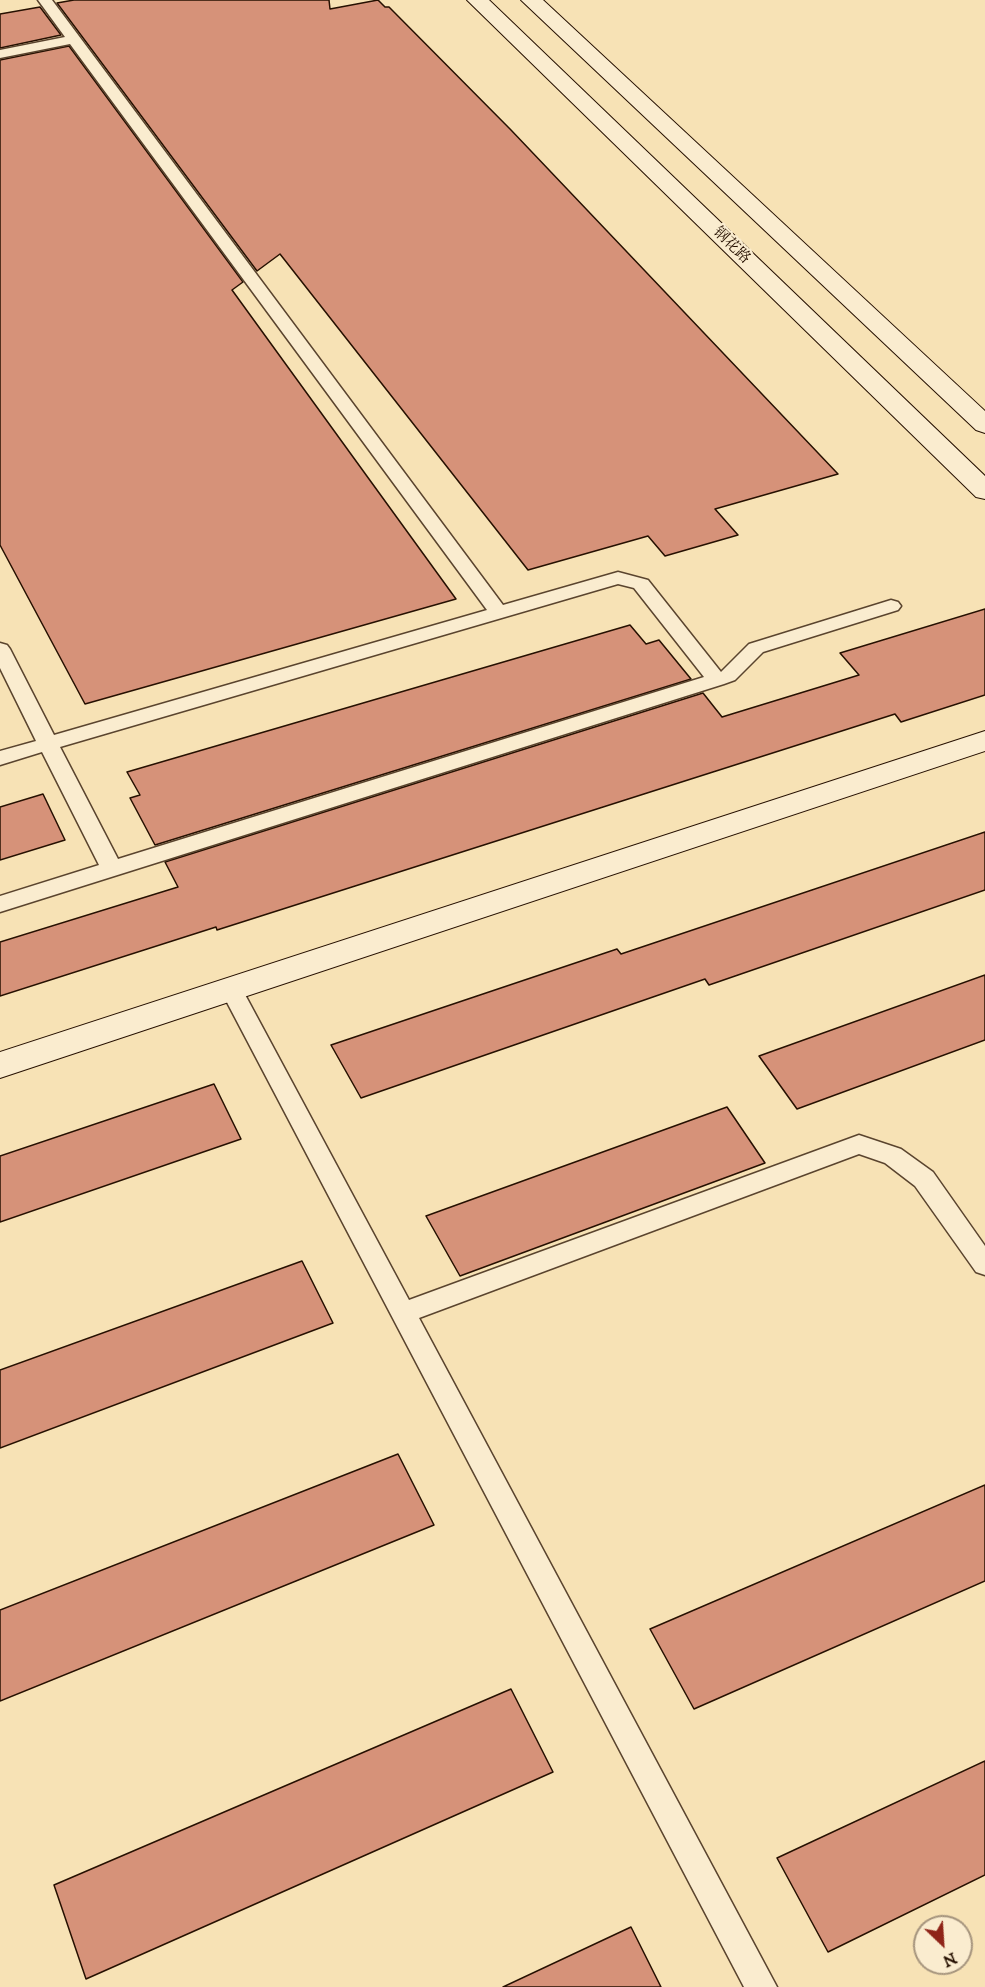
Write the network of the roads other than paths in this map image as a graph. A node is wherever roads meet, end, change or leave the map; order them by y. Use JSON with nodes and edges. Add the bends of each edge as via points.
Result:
{"nodes":[{"id":1,"x":45,"y":0,"type":"edge"},
{"id":2,"x":477,"y":0,"type":"edge"},
{"id":3,"x":531,"y":0,"type":"edge"},
{"id":4,"x":74,"y":39,"type":"junction"},
{"id":5,"x":0,"y":54,"type":"edge"},
{"id":6,"x":985,"y":425,"type":"edge"},
{"id":7,"x":985,"y":491,"type":"edge"},
{"id":8,"x":891,"y":606,"type":"dead end"},
{"id":9,"x":499,"y":613,"type":"junction"},
{"id":10,"x":0,"y":649,"type":"edge"},
{"id":11,"x":717,"y":680,"type":"junction"},
{"id":12,"x":985,"y":741,"type":"edge"},
{"id":13,"x":48,"y":744,"type":"junction"},
{"id":14,"x":0,"y":758,"type":"edge"},
{"id":15,"x":112,"y":869,"type":"junction"},
{"id":16,"x":0,"y":904,"type":"edge"},
{"id":17,"x":231,"y":989,"type":"junction"},
{"id":18,"x":0,"y":1065,"type":"edge"},
{"id":19,"x":985,"y":1265,"type":"edge"},
{"id":20,"x":403,"y":1313,"type":"junction"},
{"id":21,"x":761,"y":1987,"type":"edge"}],
"edges":[{"from":1,"to":4,"type":"lane"},
{"from":2,"to":7,"type":"main road","name":"钢花路"},
{"from":3,"to":6,"type":"main road"},
{"from":4,"to":5,"type":"lane"},
{"from":4,"to":9,"type":"lane"},
{"from":8,"to":11,"type":"lane","via":[[756,648],[728,676]]},
{"from":9,"to":11,"type":"lane","via":[[618,578],[641,584]]},
{"from":9,"to":13,"type":"lane"},
{"from":10,"to":13,"type":"lane"},
{"from":11,"to":15,"type":"lane"},
{"from":12,"to":17,"type":"main road"},
{"from":13,"to":14,"type":"lane"},
{"from":13,"to":15,"type":"lane"},
{"from":15,"to":16,"type":"lane"},
{"from":17,"to":18,"type":"main road"},
{"from":17,"to":20,"type":"lane"},
{"from":19,"to":20,"type":"lane","via":[[924,1179],[893,1156],[859,1143]]},
{"from":20,"to":21,"type":"lane"}]}
